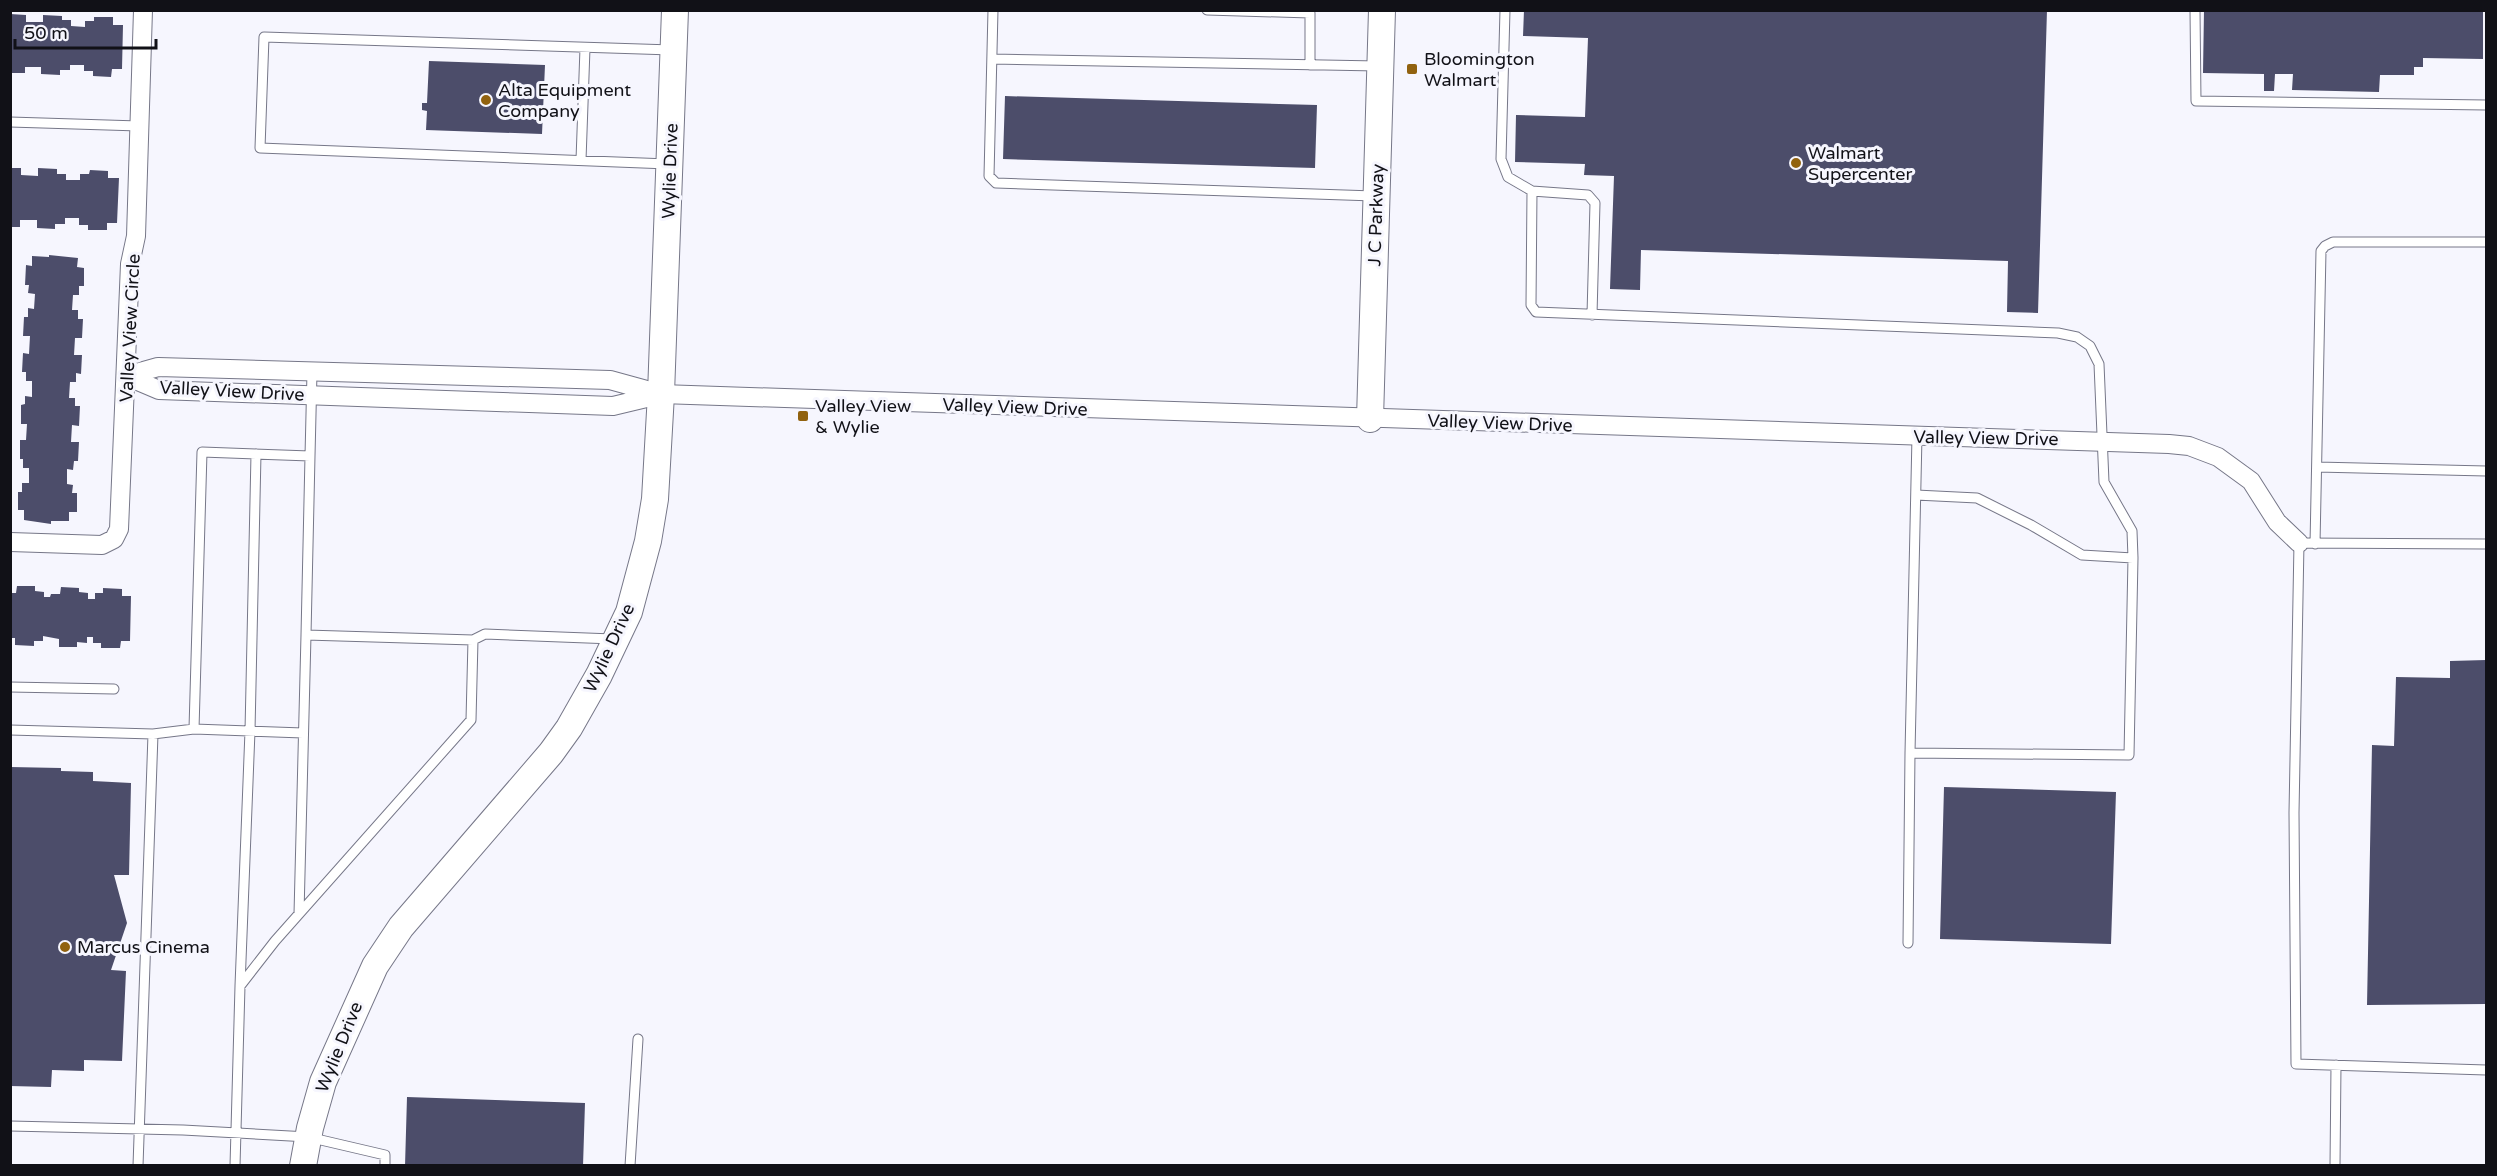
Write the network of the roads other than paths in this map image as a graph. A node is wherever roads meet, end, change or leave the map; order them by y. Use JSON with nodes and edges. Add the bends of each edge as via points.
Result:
{"nodes":[{"id":1,"x":142,"y":10,"type":"edge"},
{"id":2,"x":675,"y":10,"type":"edge"},
{"id":3,"x":993,"y":10,"type":"edge"},
{"id":4,"x":1207,"y":10,"type":"edge"},
{"id":5,"x":1382,"y":10,"type":"edge"},
{"id":6,"x":1505,"y":10,"type":"edge"},
{"id":7,"x":2195,"y":10,"type":"edge"},
{"id":8,"x":1310,"y":12,"type":"edge"},
{"id":9,"x":585,"y":48,"type":"junction"},
{"id":10,"x":674,"y":50,"type":"junction"},
{"id":11,"x":992,"y":59,"type":"junction"},
{"id":12,"x":1310,"y":65,"type":"junction"},
{"id":13,"x":1381,"y":66,"type":"junction"},
{"id":14,"x":2487,"y":105,"type":"edge"},
{"id":15,"x":10,"y":122,"type":"edge"},
{"id":16,"x":140,"y":126,"type":"junction"},
{"id":17,"x":581,"y":160,"type":"junction"},
{"id":18,"x":671,"y":165,"type":"junction"},
{"id":19,"x":1532,"y":191,"type":"junction"},
{"id":20,"x":1377,"y":196,"type":"junction"},
{"id":21,"x":2487,"y":242,"type":"edge"},
{"id":22,"x":1592,"y":315,"type":"junction"},
{"id":23,"x":312,"y":372,"type":"junction"},
{"id":24,"x":126,"y":376,"type":"junction"},
{"id":25,"x":661,"y":394,"type":"junction"},
{"id":26,"x":312,"y":396,"type":"junction"},
{"id":27,"x":1370,"y":419,"type":"junction"},
{"id":28,"x":1917,"y":436,"type":"junction"},
{"id":29,"x":2101,"y":440,"type":"junction"},
{"id":30,"x":256,"y":454,"type":"junction"},
{"id":31,"x":310,"y":456,"type":"junction"},
{"id":32,"x":2316,"y":467,"type":"junction"},
{"id":33,"x":2487,"y":471,"type":"edge"},
{"id":34,"x":1916,"y":495,"type":"junction"},
{"id":35,"x":10,"y":542,"type":"edge"},
{"id":36,"x":2307,"y":544,"type":"junction"},
{"id":37,"x":2487,"y":544,"type":"edge"},
{"id":38,"x":2133,"y":558,"type":"junction"},
{"id":39,"x":306,"y":635,"type":"junction"},
{"id":40,"x":616,"y":639,"type":"junction"},
{"id":41,"x":472,"y":640,"type":"junction"},
{"id":42,"x":10,"y":687,"type":"edge"},
{"id":43,"x":114,"y":689,"type":"dead end"},
{"id":44,"x":194,"y":729,"type":"junction"},
{"id":45,"x":10,"y":730,"type":"edge"},
{"id":46,"x":250,"y":731,"type":"junction"},
{"id":47,"x":303,"y":733,"type":"junction"},
{"id":48,"x":153,"y":734,"type":"junction"},
{"id":49,"x":1910,"y":753,"type":"junction"},
{"id":50,"x":299,"y":914,"type":"junction"},
{"id":51,"x":1908,"y":943,"type":"dead end"},
{"id":52,"x":240,"y":986,"type":"junction"},
{"id":53,"x":638,"y":1040,"type":"dead end"},
{"id":54,"x":2336,"y":1065,"type":"junction"},
{"id":55,"x":2487,"y":1071,"type":"edge"},
{"id":56,"x":10,"y":1126,"type":"edge"},
{"id":57,"x":140,"y":1129,"type":"junction"},
{"id":58,"x":235,"y":1132,"type":"junction"},
{"id":59,"x":308,"y":1137,"type":"junction"},
{"id":60,"x":138,"y":1166,"type":"edge"},
{"id":61,"x":235,"y":1166,"type":"edge"},
{"id":62,"x":303,"y":1166,"type":"edge"},
{"id":63,"x":385,"y":1166,"type":"edge"},
{"id":64,"x":630,"y":1166,"type":"edge"},
{"id":65,"x":2335,"y":1166,"type":"edge"}],
"edges":[{"from":1,"to":16,"type":"street","name":"Valley View Circle"},
{"from":2,"to":10,"type":"main road","name":"Wylie Drive"},
{"from":3,"to":11,"type":"lane"},
{"from":4,"to":8,"type":"lane"},
{"from":5,"to":13,"type":"main road","name":"J C Parkway"},
{"from":6,"to":19,"type":"lane","via":[[1501,159],[1508,177]]},
{"from":7,"to":14,"type":"lane","via":[[2196,101]]},
{"from":8,"to":12,"type":"lane"},
{"from":9,"to":10,"type":"lane"},
{"from":9,"to":17,"type":"lane"},
{"from":9,"to":17,"type":"lane","via":[[264,36],[260,148]]},
{"from":10,"to":18,"type":"main road","name":"Wylie Drive"},
{"from":11,"to":12,"type":"lane"},
{"from":11,"to":20,"type":"lane","via":[[989,176],[996,183]]},
{"from":12,"to":13,"type":"lane"},
{"from":13,"to":20,"type":"main road","name":"J C Parkway"},
{"from":15,"to":16,"type":"lane"},
{"from":16,"to":24,"type":"street","name":"Valley View Circle"},
{"from":17,"to":18,"type":"lane"},
{"from":18,"to":25,"type":"main road","name":"Wylie Drive"},
{"from":19,"to":22,"type":"lane","via":[[1531,305],[1536,312]]},
{"from":19,"to":22,"type":"lane","via":[[1588,195],[1595,203]]},
{"from":20,"to":27,"type":"main road","name":"J C Parkway"},
{"from":21,"to":32,"type":"lane","via":[[2333,242],[2321,251]]},
{"from":22,"to":29,"type":"lane","via":[[1938,326],[2077,337],[2090,346],[2099,364]]},
{"from":23,"to":24,"type":"street","name":"Valley View Drive","via":[[158,367]]},
{"from":23,"to":25,"type":"street","name":"Valley View Drive","via":[[610,380]]},
{"from":23,"to":26,"type":"lane"},
{"from":24,"to":26,"type":"street","name":"Valley View Drive","via":[[159,390]]},
{"from":24,"to":35,"type":"street","name":"Valley View Circle","via":[[121,519],[114,539],[102,545]]},
{"from":25,"to":26,"type":"street","name":"Valley View Drive","via":[[614,406]]},
{"from":25,"to":27,"type":"street","name":"Valley View Drive"},
{"from":25,"to":40,"type":"main road","name":"Wylie Drive","via":[[655,499],[648,541],[629,612]]},
{"from":26,"to":31,"type":"lane"},
{"from":27,"to":28,"type":"street","name":"Valley View Drive"},
{"from":28,"to":29,"type":"street","name":"Valley View Drive"},
{"from":28,"to":34,"type":"lane"},
{"from":29,"to":36,"type":"street","name":"Valley View Drive","via":[[2189,446],[2218,457],[2251,481],[2277,522]]},
{"from":29,"to":38,"type":"lane","via":[[2104,482],[2132,531]]},
{"from":30,"to":31,"type":"lane"},
{"from":30,"to":44,"type":"lane","via":[[202,452]]},
{"from":30,"to":46,"type":"lane"},
{"from":31,"to":39,"type":"lane"},
{"from":32,"to":33,"type":"lane"},
{"from":32,"to":36,"type":"lane"},
{"from":34,"to":38,"type":"lane","via":[[1977,498],[2082,555]]},
{"from":34,"to":49,"type":"lane"},
{"from":36,"to":37,"type":"lane"},
{"from":36,"to":54,"type":"lane","via":[[2294,813],[2296,1064]]},
{"from":38,"to":49,"type":"lane","via":[[2129,755]]},
{"from":39,"to":41,"type":"lane"},
{"from":39,"to":47,"type":"lane"},
{"from":40,"to":41,"type":"lane","via":[[485,634]]},
{"from":40,"to":59,"type":"main road","name":"Wylie Drive","via":[[569,728],[551,753],[408,918],[375,966],[323,1082]]},
{"from":41,"to":50,"type":"lane","via":[[471,720]]},
{"from":42,"to":43,"type":"lane"},
{"from":44,"to":46,"type":"lane"},
{"from":44,"to":48,"type":"lane"},
{"from":45,"to":48,"type":"lane"},
{"from":46,"to":47,"type":"lane"},
{"from":46,"to":52,"type":"lane"},
{"from":47,"to":50,"type":"lane"},
{"from":48,"to":57,"type":"lane"},
{"from":49,"to":51,"type":"lane"},
{"from":50,"to":52,"type":"lane"},
{"from":52,"to":58,"type":"lane"},
{"from":53,"to":64,"type":"lane"},
{"from":54,"to":55,"type":"lane"},
{"from":54,"to":65,"type":"lane"},
{"from":56,"to":57,"type":"lane"},
{"from":57,"to":58,"type":"lane"},
{"from":57,"to":60,"type":"lane"},
{"from":58,"to":59,"type":"lane"},
{"from":58,"to":61,"type":"lane"},
{"from":59,"to":62,"type":"main road","name":"Wylie Drive"},
{"from":59,"to":63,"type":"lane","via":[[385,1155]]}]}
